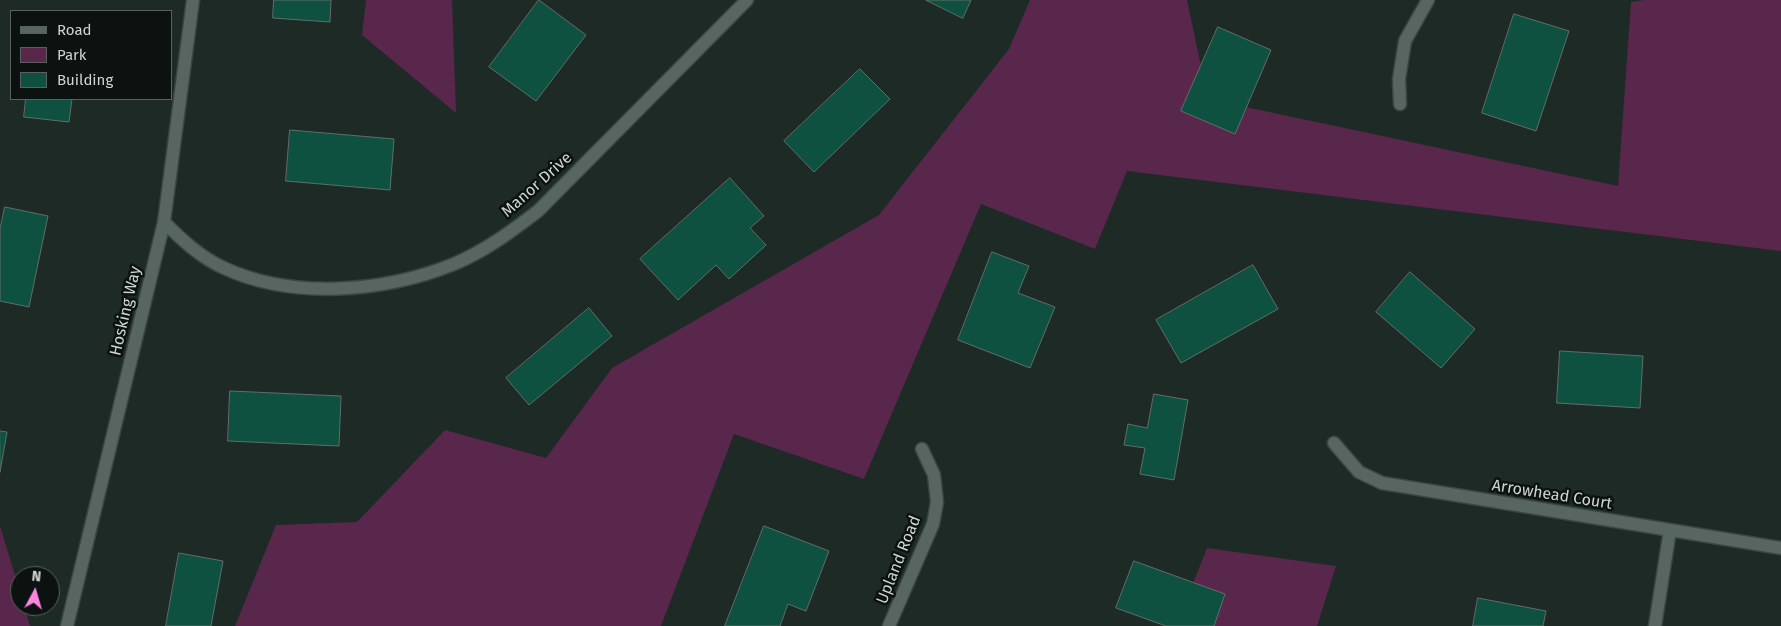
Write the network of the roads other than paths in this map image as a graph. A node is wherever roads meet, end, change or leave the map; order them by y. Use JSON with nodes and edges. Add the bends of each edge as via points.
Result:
{"nodes":[{"id":1,"x":193,"y":0,"type":"edge"},
{"id":2,"x":747,"y":0,"type":"edge"},
{"id":3,"x":1428,"y":0,"type":"edge"},
{"id":4,"x":1400,"y":104,"type":"dead end"},
{"id":5,"x":164,"y":222,"type":"junction"},
{"id":6,"x":1334,"y":443,"type":"dead end"},
{"id":7,"x":922,"y":448,"type":"dead end"},
{"id":8,"x":1670,"y":530,"type":"junction"},
{"id":9,"x":1781,"y":548,"type":"edge"},
{"id":10,"x":67,"y":626,"type":"edge"},
{"id":11,"x":889,"y":626,"type":"edge"},
{"id":12,"x":1655,"y":626,"type":"edge"}],
"edges":[{"from":1,"to":5,"type":"street","name":"Hosking Way"},
{"from":2,"to":5,"type":"street","name":"Manor Drive","via":[[538,211],[499,240],[455,264],[409,280],[355,289],[300,288],[256,280],[223,268],[190,248]]},
{"from":3,"to":4,"type":"street","via":[[1405,41],[1399,79]]},
{"from":5,"to":10,"type":"street","name":"Hosking Way"},
{"from":6,"to":8,"type":"street","name":"Arrowhead Court","via":[[1359,472],[1382,483]]},
{"from":7,"to":11,"type":"street","name":"Upland Road","via":[[934,475],[937,502],[932,524]]},
{"from":8,"to":9,"type":"street","name":"Arrowhead Court"},
{"from":8,"to":12,"type":"street"}]}
